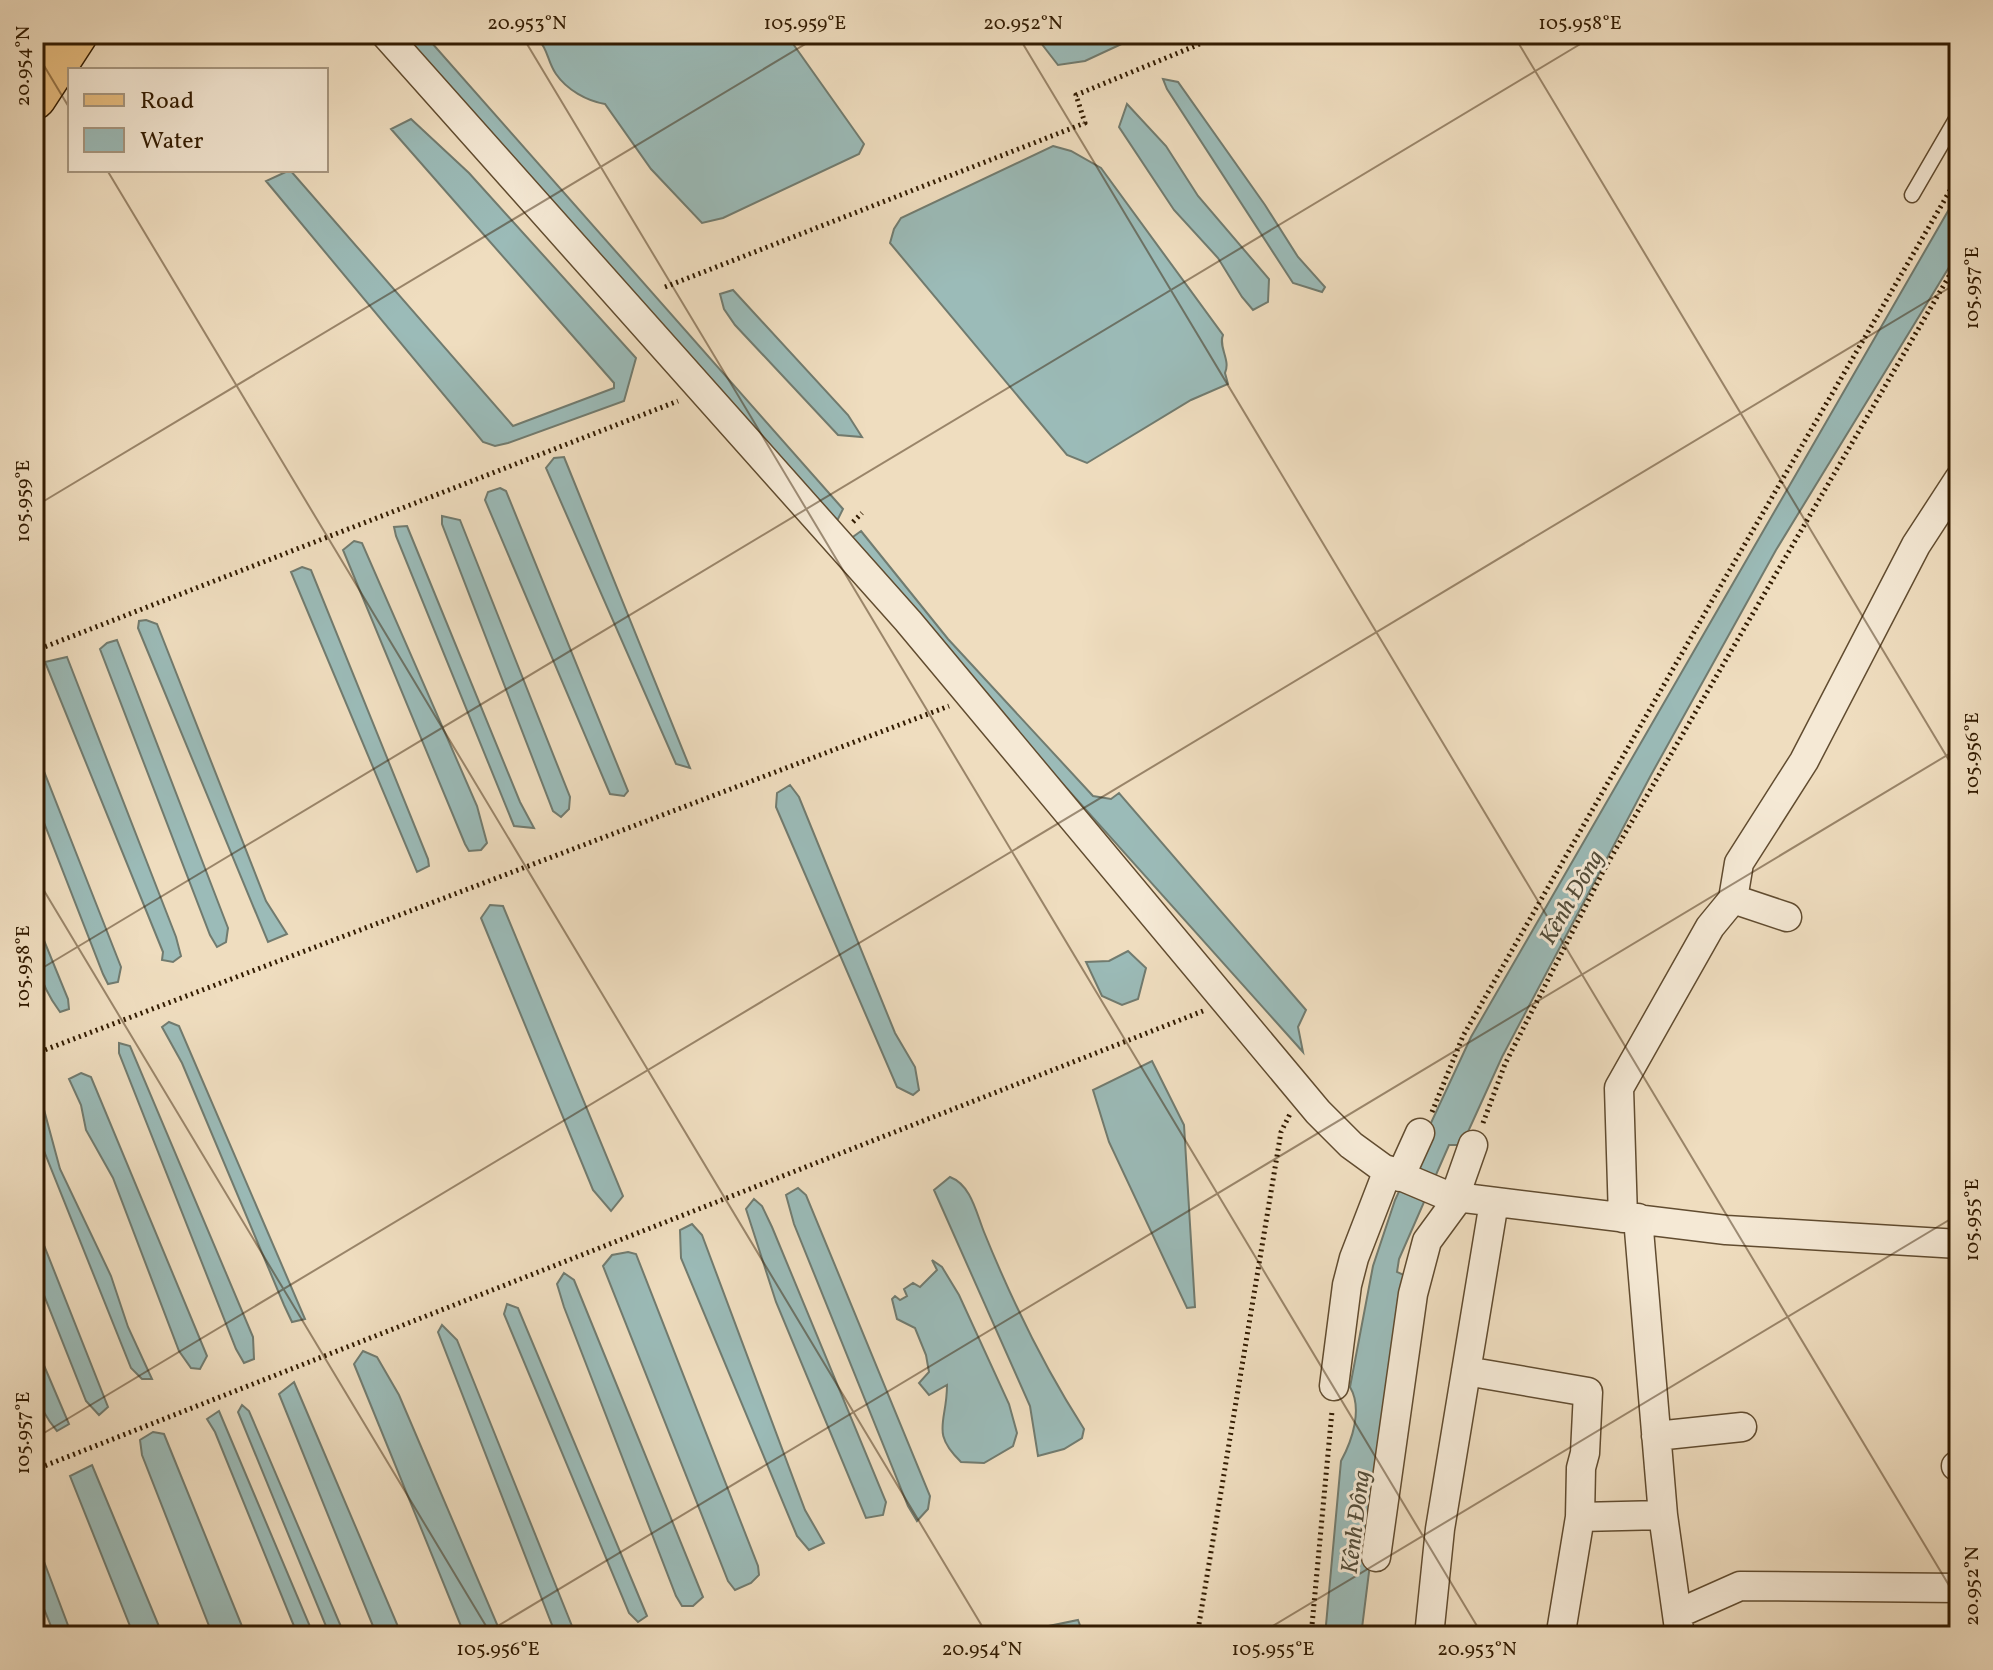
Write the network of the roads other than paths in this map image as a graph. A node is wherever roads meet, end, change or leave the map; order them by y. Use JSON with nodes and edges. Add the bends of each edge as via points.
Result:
{"nodes":[{"id":1,"x":75,"y":34,"type":"edge"},
{"id":2,"x":385,"y":34,"type":"edge"},
{"id":3,"x":34,"y":97,"type":"edge"},
{"id":4,"x":1959,"y":114,"type":"edge"},
{"id":5,"x":1912,"y":195,"type":"dead end"},
{"id":6,"x":1959,"y":479,"type":"edge"},
{"id":7,"x":1733,"y":899,"type":"junction"},
{"id":8,"x":1787,"y":917,"type":"dead end"},
{"id":9,"x":1420,"y":1133,"type":"road end"},
{"id":10,"x":1473,"y":1145,"type":"road end"},
{"id":11,"x":1394,"y":1173,"type":"junction"},
{"id":12,"x":1454,"y":1196,"type":"junction"},
{"id":13,"x":1494,"y":1202,"type":"junction"},
{"id":14,"x":1630,"y":1218,"type":"junction"},
{"id":15,"x":1959,"y":1244,"type":"edge"},
{"id":16,"x":1466,"y":1371,"type":"junction"},
{"id":17,"x":1334,"y":1386,"type":"road end"},
{"id":18,"x":1742,"y":1427,"type":"dead end"},
{"id":19,"x":1656,"y":1436,"type":"junction"},
{"id":20,"x":1663,"y":1515,"type":"junction"},
{"id":21,"x":1580,"y":1517,"type":"junction"},
{"id":22,"x":1376,"y":1557,"type":"dead end"},
{"id":23,"x":1959,"y":1588,"type":"edge"},
{"id":24,"x":1678,"y":1625,"type":"edge"},
{"id":25,"x":1561,"y":1632,"type":"dead end"},
{"id":26,"x":1429,"y":1636,"type":"edge"}],
"edges":[{"from":1,"to":3,"type":"main road"},
{"from":2,"to":11,"type":"street","via":[[898,610],[1304,1094],[1351,1145]]},
{"from":4,"to":5,"type":"lane"},
{"from":6,"to":7,"type":"street","via":[[1916,545],[1804,761],[1739,863]]},
{"from":7,"to":8,"type":"street"},
{"from":7,"to":14,"type":"street","via":[[1710,927],[1619,1088]]},
{"from":9,"to":11,"type":"street"},
{"from":10,"to":12,"type":"street"},
{"from":11,"to":12,"type":"street"},
{"from":11,"to":17,"type":"street","via":[[1354,1258]]},
{"from":12,"to":13,"type":"street"},
{"from":12,"to":22,"type":"street","via":[[1427,1241],[1413,1294]]},
{"from":13,"to":14,"type":"street"},
{"from":13,"to":16,"type":"street"},
{"from":14,"to":15,"type":"street","via":[[1726,1230]]},
{"from":14,"to":19,"type":"street"},
{"from":16,"to":21,"type":"street","via":[[1588,1392]]},
{"from":16,"to":26,"type":"street"},
{"from":18,"to":19,"type":"street"},
{"from":19,"to":20,"type":"street"},
{"from":20,"to":21,"type":"street"},
{"from":20,"to":24,"type":"street"},
{"from":21,"to":25,"type":"street"},
{"from":23,"to":24,"type":"street","via":[[1740,1586]]}]}
